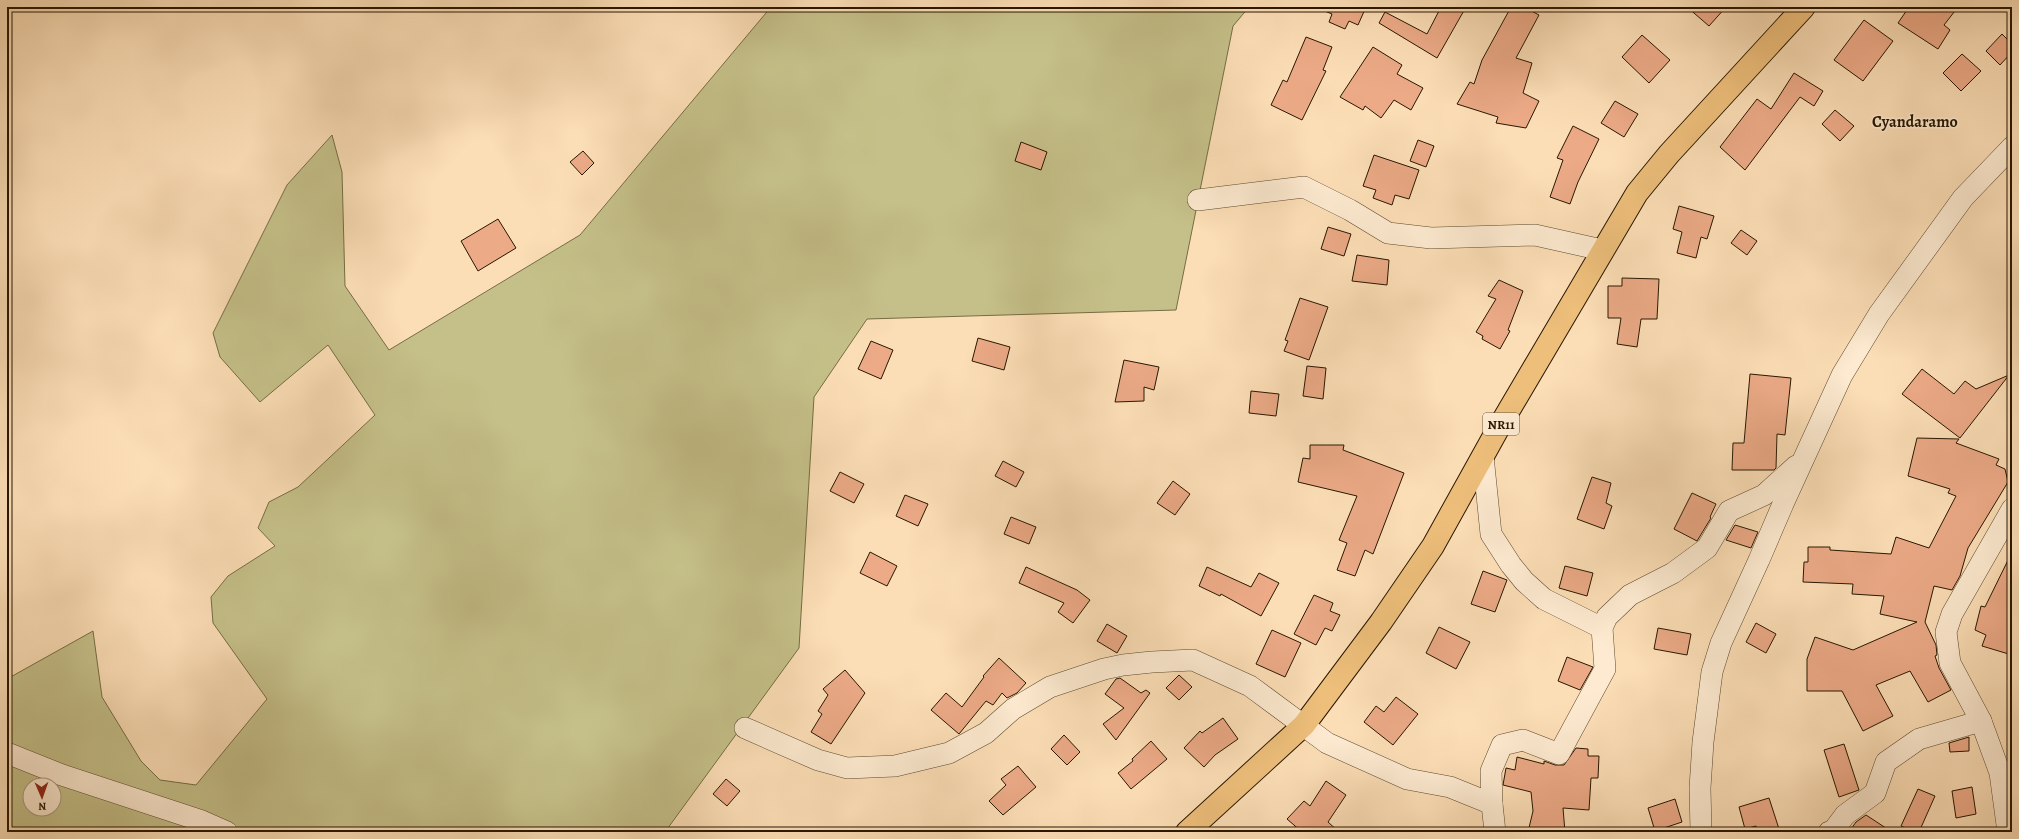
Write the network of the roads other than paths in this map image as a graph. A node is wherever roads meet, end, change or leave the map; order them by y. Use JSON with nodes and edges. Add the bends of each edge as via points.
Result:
{"nodes":[{"id":1,"x":1804,"y":7,"type":"edge"},
{"id":2,"x":2012,"y":147,"type":"edge"},
{"id":3,"x":1198,"y":200,"type":"dead end"},
{"id":4,"x":1602,"y":250,"type":"junction"},
{"id":5,"x":1483,"y":456,"type":"junction"},
{"id":6,"x":1804,"y":459,"type":"junction"},
{"id":7,"x":2009,"y":521,"type":"edge"},
{"id":8,"x":1602,"y":628,"type":"junction"},
{"id":9,"x":1981,"y":721,"type":"junction"},
{"id":10,"x":1304,"y":725,"type":"junction"},
{"id":11,"x":745,"y":728,"type":"dead end"},
{"id":12,"x":7,"y":753,"type":"edge"},
{"id":13,"x":2006,"y":770,"type":"edge"},
{"id":14,"x":1492,"y":804,"type":"junction"},
{"id":15,"x":227,"y":832,"type":"edge"},
{"id":16,"x":1187,"y":832,"type":"edge"},
{"id":17,"x":1495,"y":832,"type":"edge"},
{"id":18,"x":1701,"y":832,"type":"edge"},
{"id":19,"x":1829,"y":832,"type":"edge"},
{"id":20,"x":2008,"y":832,"type":"edge"}],
"edges":[{"from":1,"to":4,"type":"highway","number":"NR11","via":[[1669,154],[1637,193]]},
{"from":2,"to":6,"type":"street","via":[[1963,198],[1879,314],[1842,375]]},
{"from":3,"to":4,"type":"street","via":[[1304,187],[1350,210],[1388,234],[1431,238],[1535,234]]},
{"from":4,"to":5,"type":"highway","number":"NR11"},
{"from":5,"to":8,"type":"street","via":[[1491,534],[1511,565],[1544,599]]},
{"from":5,"to":10,"type":"highway","number":"NR11","via":[[1432,546],[1381,622]]},
{"from":6,"to":8,"type":"street","via":[[1764,496],[1729,511],[1706,548],[1673,573],[1630,595],[1607,617]]},
{"from":6,"to":18,"type":"street","via":[[1721,643],[1712,672],[1703,742]]},
{"from":7,"to":9,"type":"street","via":[[1952,614],[1946,632],[1950,663]]},
{"from":8,"to":14,"type":"street","via":[[1605,669],[1559,754],[1523,740],[1502,746],[1491,771]]},
{"from":9,"to":13,"type":"street"},
{"from":9,"to":19,"type":"street","via":[[1919,739],[1886,762],[1875,793],[1845,815],[1833,831]]},
{"from":10,"to":11,"type":"street","via":[[1250,686],[1193,660],[1124,665],[1050,687],[1013,709],[986,733],[949,753],[895,766],[847,768],[818,760]]},
{"from":10,"to":14,"type":"street","via":[[1327,743],[1406,779],[1450,787]]},
{"from":10,"to":16,"type":"highway","number":"NR11"},
{"from":12,"to":15,"type":"street","via":[[62,775],[202,821]]},
{"from":13,"to":20,"type":"street"},
{"from":14,"to":17,"type":"street"}]}
